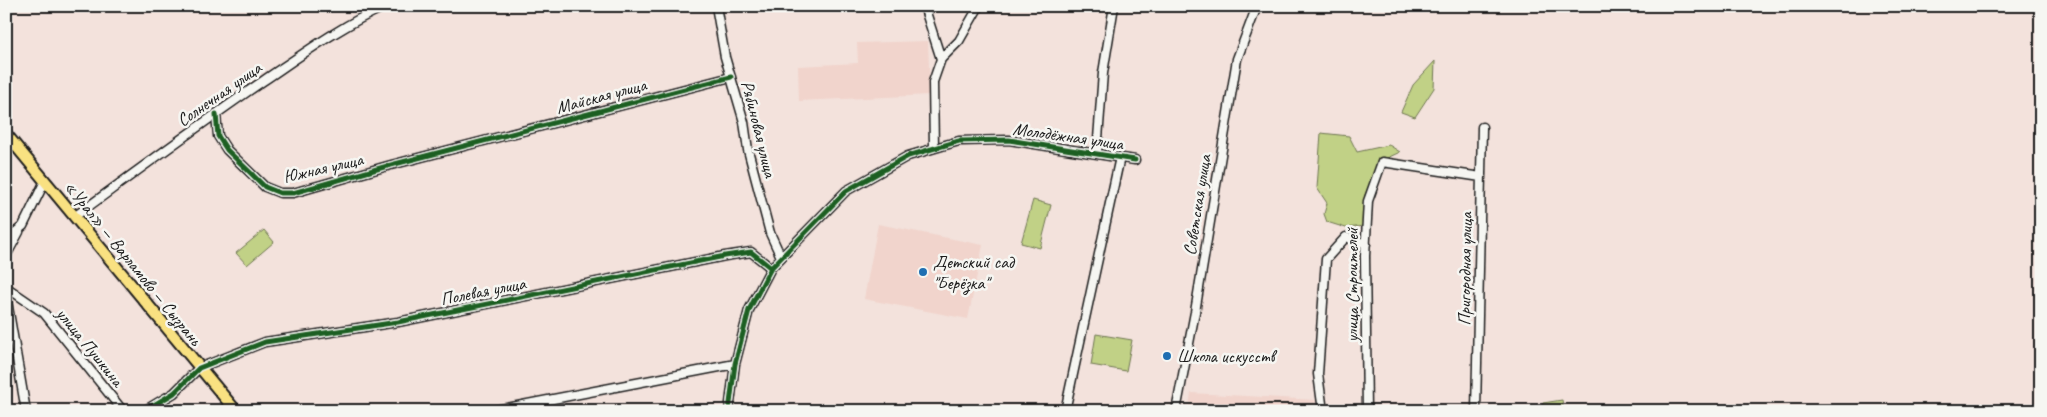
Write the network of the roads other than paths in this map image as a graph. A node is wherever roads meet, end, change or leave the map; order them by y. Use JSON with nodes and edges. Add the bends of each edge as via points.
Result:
{"nodes":[{"id":1,"x":386,"y":6,"type":"edge"},
{"id":2,"x":716,"y":6,"type":"edge"},
{"id":3,"x":924,"y":6,"type":"edge"},
{"id":4,"x":979,"y":6,"type":"edge"},
{"id":5,"x":1114,"y":6,"type":"edge"},
{"id":6,"x":1257,"y":6,"type":"edge"},
{"id":7,"x":940,"y":59,"type":"junction"},
{"id":8,"x":731,"y":77,"type":"junction"},
{"id":9,"x":216,"y":114,"type":"junction"},
{"id":10,"x":1482,"y":128,"type":"dead end"},
{"id":11,"x":6,"y":134,"type":"edge"},
{"id":12,"x":478,"y":142,"type":"joint"},
{"id":13,"x":934,"y":148,"type":"junction"},
{"id":14,"x":1097,"y":152,"type":"junction"},
{"id":15,"x":1120,"y":157,"type":"junction"},
{"id":16,"x":1135,"y":160,"type":"dead end"},
{"id":17,"x":1482,"y":177,"type":"junction"},
{"id":18,"x":45,"y":181,"type":"junction"},
{"id":19,"x":74,"y":217,"type":"junction"},
{"id":20,"x":22,"y":226,"type":"junction"},
{"id":21,"x":6,"y":240,"type":"edge"},
{"id":22,"x":1366,"y":244,"type":"junction"},
{"id":23,"x":6,"y":256,"type":"edge"},
{"id":24,"x":781,"y":257,"type":"junction"},
{"id":25,"x":771,"y":268,"type":"junction"},
{"id":26,"x":6,"y":287,"type":"edge"},
{"id":27,"x":6,"y":295,"type":"edge"},
{"id":28,"x":735,"y":364,"type":"junction"},
{"id":29,"x":199,"y":368,"type":"junction"},
{"id":30,"x":26,"y":411,"type":"edge"},
{"id":31,"x":123,"y":411,"type":"edge"},
{"id":32,"x":144,"y":411,"type":"edge"},
{"id":33,"x":236,"y":411,"type":"edge"},
{"id":34,"x":491,"y":411,"type":"edge"},
{"id":35,"x":728,"y":411,"type":"edge"},
{"id":36,"x":1065,"y":411,"type":"edge"},
{"id":37,"x":1176,"y":411,"type":"edge"},
{"id":38,"x":1323,"y":411,"type":"edge"},
{"id":39,"x":1367,"y":411,"type":"edge"},
{"id":40,"x":1476,"y":411,"type":"edge"}],
"edges":[{"from":1,"to":9,"type":"street","name":"Солнечная улица","via":[[358,18]]},
{"from":2,"to":8,"type":"street","name":"Рябиновая улица"},
{"from":3,"to":7,"type":"street"},
{"from":4,"to":7,"type":"street","via":[[959,42]]},
{"from":5,"to":14,"type":"street","via":[[1103,73]]},
{"from":6,"to":37,"type":"street","name":"Советская улица","via":[[1237,59]]},
{"from":7,"to":13,"type":"street","via":[[933,82]]},
{"from":8,"to":12,"type":"street","name":"Майская улица"},
{"from":8,"to":24,"type":"street","name":"Рябиновая улица","via":[[770,233]]},
{"from":9,"to":12,"type":"street","name":"Южная улица","via":[[218,136],[228,150],[265,187],[280,193],[310,189]]},
{"from":9,"to":19,"type":"street","name":"Солнечная улица"},
{"from":10,"to":17,"type":"street","name":"Пригородная улица"},
{"from":11,"to":18,"type":"main road","name":"«Урал» — Варламово — Сызрань"},
{"from":13,"to":14,"type":"street","name":"Молодёжная улица","via":[[959,141],[1009,140]]},
{"from":13,"to":24,"type":"street","name":"Молодёжная улица","via":[[908,156],[846,191]]},
{"from":14,"to":15,"type":"street","name":"Молодёжная улица"},
{"from":15,"to":16,"type":"street","name":"Молодёжная улица"},
{"from":15,"to":36,"type":"street","name":"Молодёжная улица"},
{"from":17,"to":22,"type":"street","name":"улица Строителей","via":[[1382,162],[1368,201]]},
{"from":17,"to":40,"type":"street","name":"Пригородная улица"},
{"from":18,"to":19,"type":"main road","name":"«Урал» — Варламово — Сызрань"},
{"from":18,"to":20,"type":"street"},
{"from":19,"to":29,"type":"main road","name":"«Урал» — Варламово — Сызрань"},
{"from":20,"to":21,"type":"street"},
{"from":20,"to":23,"type":"street"},
{"from":22,"to":38,"type":"street","via":[[1346,237],[1326,259],[1318,374]]},
{"from":22,"to":39,"type":"street","name":"улица Строителей"},
{"from":24,"to":25,"type":"street","name":"Молодёжная улица"},
{"from":25,"to":28,"type":"street","name":"Молодёжная улица","via":[[749,310]]},
{"from":25,"to":29,"type":"street","name":"Полевая улица","via":[[751,252],[725,256],[398,322],[265,342]]},
{"from":26,"to":31,"type":"street","name":"улица Пушкина","via":[[44,313]]},
{"from":27,"to":30,"type":"street"},
{"from":28,"to":34,"type":"street"},
{"from":28,"to":35,"type":"street","name":"Молодёжная улица"},
{"from":29,"to":32,"type":"street","via":[[174,393]]},
{"from":29,"to":33,"type":"main road","name":"«Урал» — Варламово — Сызрань"}]}
